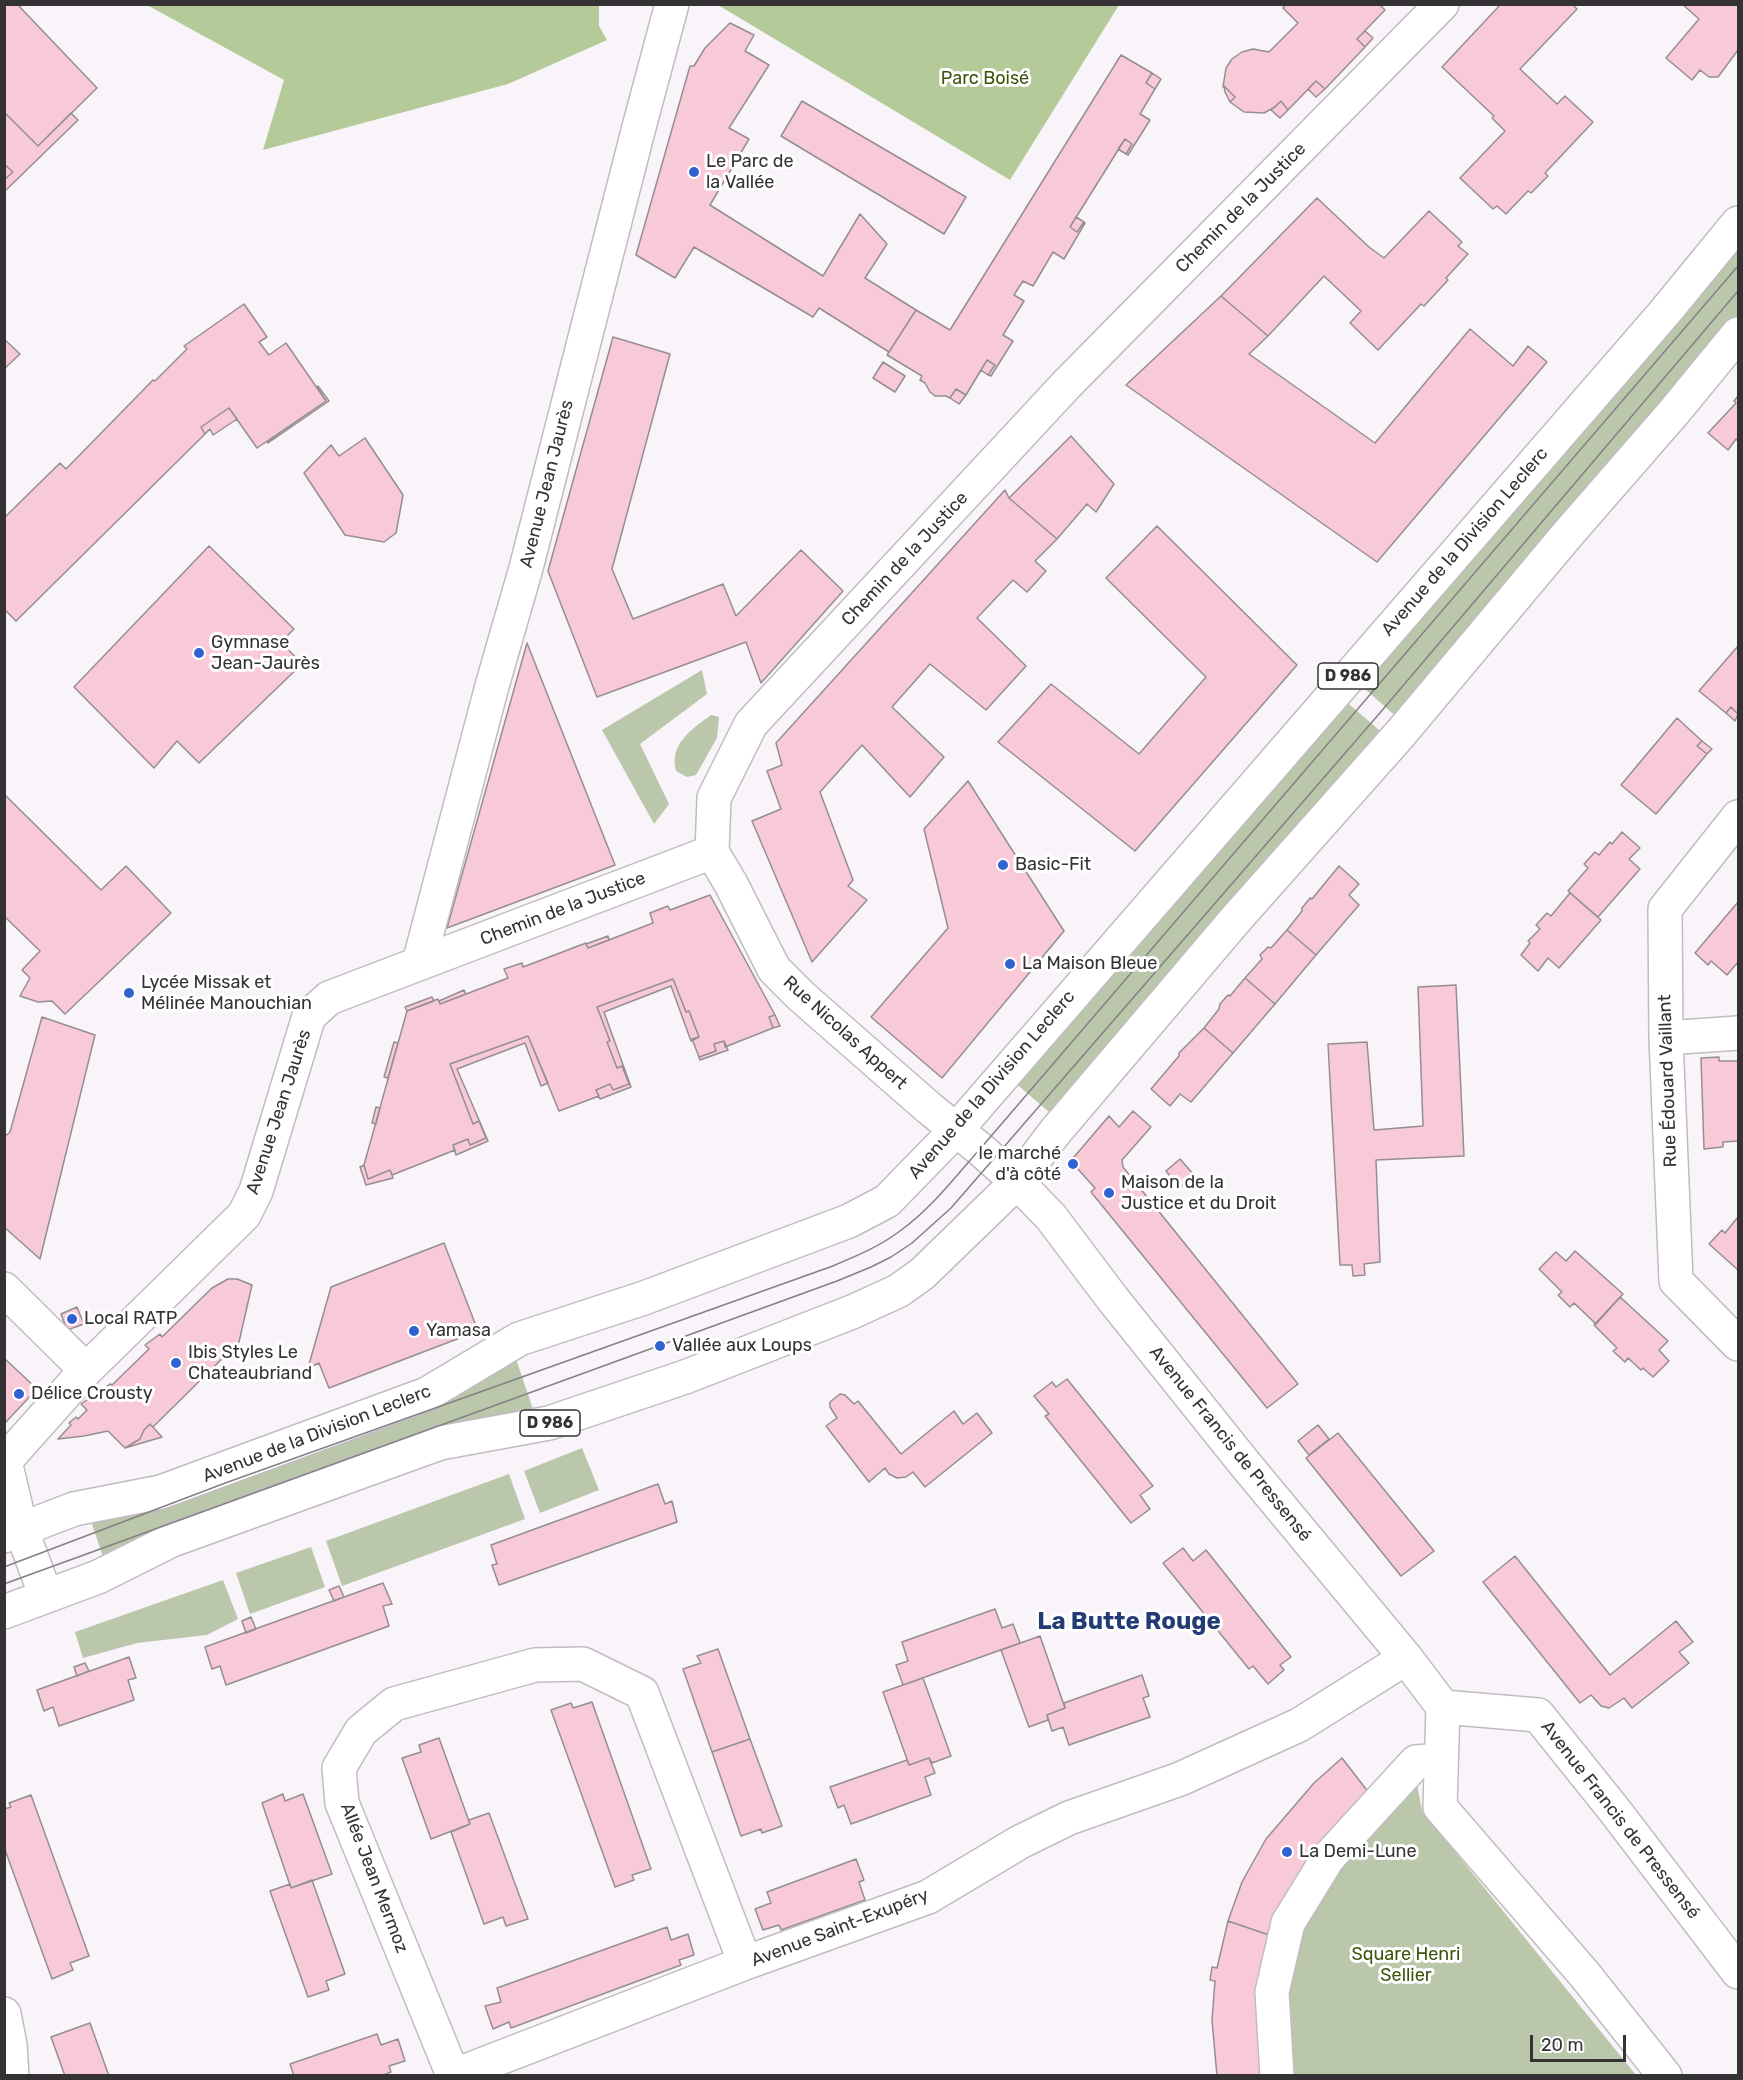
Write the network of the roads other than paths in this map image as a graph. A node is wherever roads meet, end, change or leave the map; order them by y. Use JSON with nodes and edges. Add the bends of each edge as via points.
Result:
{"nodes":[{"id":1,"x":672,"y":4,"type":"edge"},
{"id":2,"x":1442,"y":4,"type":"edge"},
{"id":3,"x":1738,"y":223,"type":"edge"},
{"id":4,"x":1738,"y":334,"type":"edge"},
{"id":5,"x":1733,"y":829,"type":"edge"},
{"id":6,"x":712,"y":852,"type":"junction"},
{"id":7,"x":419,"y":963,"type":"junction"},
{"id":8,"x":329,"y":998,"type":"joint"},
{"id":9,"x":1738,"y":1033,"type":"edge"},
{"id":10,"x":1666,"y":1038,"type":"junction"},
{"id":11,"x":957,"y":1129,"type":"junction"},
{"id":12,"x":1017,"y":1182,"type":"junction"},
{"id":13,"x":4,"y":1290,"type":"edge"},
{"id":14,"x":1738,"y":1344,"type":"edge"},
{"id":15,"x":86,"y":1370,"type":"junction"},
{"id":16,"x":5,"y":1461,"type":"edge"},
{"id":17,"x":13,"y":1532,"type":"edge"},
{"id":18,"x":46,"y":1596,"type":"junction"},
{"id":19,"x":4,"y":1612,"type":"edge"},
{"id":20,"x":1406,"y":1658,"type":"junction"},
{"id":21,"x":1443,"y":1707,"type":"junction"},
{"id":22,"x":1441,"y":1760,"type":"junction"},
{"id":23,"x":745,"y":1964,"type":"junction"},
{"id":24,"x":1738,"y":1972,"type":"edge"},
{"id":25,"x":4,"y":2014,"type":"edge"},
{"id":26,"x":453,"y":2075,"type":"edge"},
{"id":27,"x":12,"y":2076,"type":"edge"},
{"id":28,"x":1277,"y":2076,"type":"edge"},
{"id":29,"x":1665,"y":2076,"type":"edge"}],
"edges":[{"from":1,"to":7,"type":"street","name":"Avenue Jean Jaurès"},
{"from":2,"to":6,"type":"street","name":"Chemin de la Justice","via":[[1067,384],[751,724],[714,798]]},
{"from":3,"to":11,"type":"street","name":"Avenue de la Division Leclerc","number":"D 986"},
{"from":4,"to":12,"type":"street","number":"D 986","via":[[1401,733],[1236,919]]},
{"from":5,"to":10,"type":"street","name":"Rue Édouard Vaillant","via":[[1665,909]]},
{"from":6,"to":7,"type":"street","name":"Chemin de la Justice"},
{"from":6,"to":11,"type":"street","name":"Rue Nicolas Appert","via":[[774,969]]},
{"from":7,"to":8,"type":"street","name":"Chemin de la Justice"},
{"from":8,"to":15,"type":"street","name":"Avenue Jean Jaurès","via":[[309,1016],[256,1191],[244,1215]]},
{"from":9,"to":10,"type":"street"},
{"from":10,"to":14,"type":"street","name":"Rue Édouard Vaillant","via":[[1676,1281]]},
{"from":11,"to":12,"type":"street","name":"Rue Nicolas Appert"},
{"from":11,"to":17,"type":"street","name":"Avenue de la Division Leclerc","number":"D 986","via":[[887,1201],[849,1221],[644,1298],[519,1339],[427,1394],[161,1492],[74,1509]]},
{"from":12,"to":18,"type":"street","number":"D 986","via":[[922,1274],[898,1291],[852,1312],[685,1377],[549,1424],[440,1443],[172,1540],[98,1577]]},
{"from":12,"to":20,"type":"street","name":"Avenue Francis de Pressensé","via":[[1051,1217],[1245,1464]]},
{"from":13,"to":15,"type":"street"},
{"from":15,"to":16,"type":"street","name":"Avenue Jean Jaurès"},
{"from":16,"to":17,"type":"street"},
{"from":17,"to":18,"type":"street"},
{"from":18,"to":19,"type":"street","number":"D 986"},
{"from":20,"to":21,"type":"street","name":"Avenue Francis de Pressensé"},
{"from":20,"to":23,"type":"street","name":"Avenue Saint-Exupéry","via":[[1299,1725],[1180,1779],[1069,1818],[1020,1842],[928,1897]]},
{"from":21,"to":22,"type":"street"},
{"from":21,"to":24,"type":"street","name":"Avenue Francis de Pressensé","via":[[1538,1715]]},
{"from":22,"to":28,"type":"street","via":[[1416,1762],[1408,1770],[1328,1858],[1288,1923],[1272,1992]]},
{"from":22,"to":29,"type":"street","via":[[1440,1807],[1585,1975]]},
{"from":23,"to":26,"type":"street","name":"Avenue Saint-Exupéry"},
{"from":23,"to":26,"type":"street","name":"Allée Jean Mermoz","via":[[642,1693],[583,1664],[535,1665],[394,1704],[361,1731],[339,1768],[342,1803]]},
{"from":25,"to":27,"type":"street"}]}
